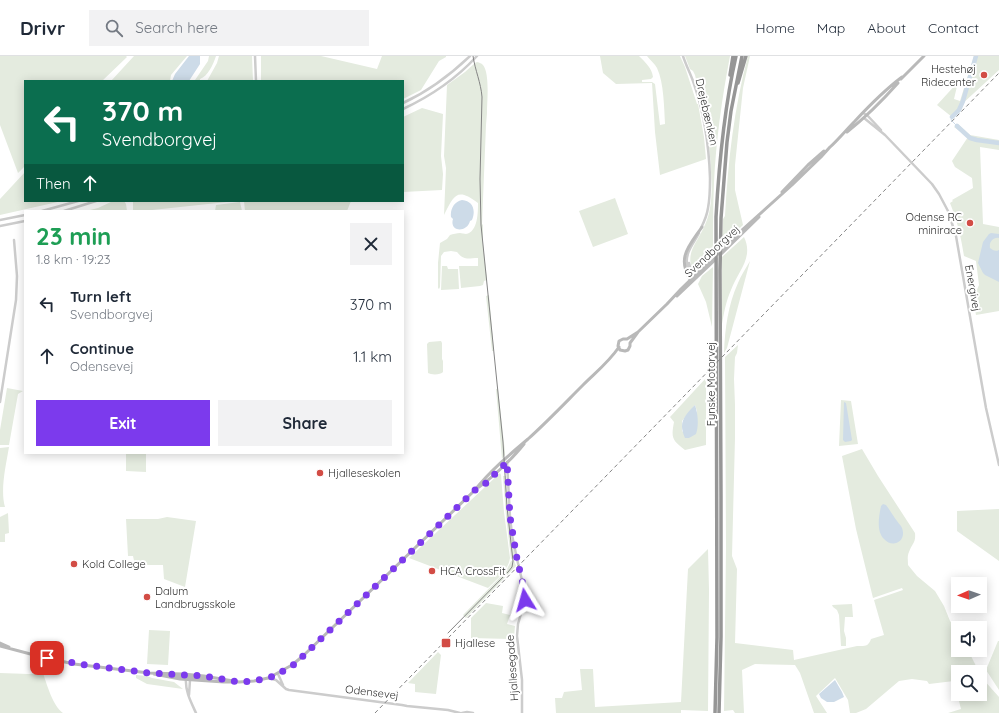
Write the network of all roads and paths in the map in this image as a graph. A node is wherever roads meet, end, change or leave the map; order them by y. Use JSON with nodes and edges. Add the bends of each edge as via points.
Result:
{"nodes":[{"id":1,"x":255,"y":56,"type":"edge"},
{"id":2,"x":470,"y":56,"type":"edge"},
{"id":3,"x":477,"y":56,"type":"edge"},
{"id":4,"x":682,"y":56,"type":"edge"},
{"id":5,"x":734,"y":56,"type":"edge"},
{"id":6,"x":742,"y":56,"type":"edge"},
{"id":7,"x":746,"y":56,"type":"edge"},
{"id":8,"x":924,"y":56,"type":"edge"},
{"id":9,"x":902,"y":78,"type":"junction"},
{"id":10,"x":256,"y":80,"type":"edge"},
{"id":11,"x":734,"y":93,"type":"junction"},
{"id":12,"x":404,"y":102,"type":"edge"},
{"id":13,"x":404,"y":109,"type":"edge"},
{"id":14,"x":865,"y":114,"type":"junction"},
{"id":15,"x":864,"y":118,"type":"junction"},
{"id":16,"x":885,"y":135,"type":"junction"},
{"id":17,"x":840,"y":137,"type":"junction"},
{"id":18,"x":74,"y":202,"type":"edge"},
{"id":19,"x":93,"y":202,"type":"edge"},
{"id":20,"x":767,"y":208,"type":"junction"},
{"id":21,"x":46,"y":210,"type":"edge"},
{"id":22,"x":67,"y":210,"type":"edge"},
{"id":23,"x":24,"y":215,"type":"edge"},
{"id":24,"x":0,"y":220,"type":"edge"},
{"id":25,"x":24,"y":221,"type":"edge"},
{"id":26,"x":0,"y":226,"type":"edge"},
{"id":27,"x":702,"y":227,"type":"junction"},
{"id":28,"x":14,"y":240,"type":"dead end"},
{"id":29,"x":688,"y":252,"type":"junction"},
{"id":30,"x":699,"y":272,"type":"junction"},
{"id":31,"x":692,"y":280,"type":"junction"},
{"id":32,"x":638,"y":332,"type":"junction"},
{"id":33,"x":627,"y":339,"type":"junction"},
{"id":34,"x":630,"y":343,"type":"junction"},
{"id":35,"x":620,"y":349,"type":"junction"},
{"id":36,"x":0,"y":402,"type":"edge"},
{"id":37,"x":527,"y":439,"type":"junction"},
{"id":38,"x":506,"y":457,"type":"junction"},
{"id":39,"x":507,"y":462,"type":"junction"},
{"id":40,"x":999,"y":465,"type":"edge"},
{"id":41,"x":475,"y":490,"type":"junction"},
{"id":42,"x":0,"y":643,"type":"edge"},
{"id":43,"x":0,"y":646,"type":"edge"},
{"id":44,"x":14,"y":649,"type":"junction"},
{"id":45,"x":149,"y":673,"type":"junction"},
{"id":46,"x":278,"y":674,"type":"junction"},
{"id":47,"x":189,"y":677,"type":"junction"},
{"id":48,"x":268,"y":678,"type":"junction"},
{"id":49,"x":239,"y":682,"type":"junction"},
{"id":50,"x":283,"y":686,"type":"junction"},
{"id":51,"x":196,"y":713,"type":"edge"},
{"id":52,"x":461,"y":713,"type":"edge"},
{"id":53,"x":473,"y":713,"type":"edge"},
{"id":54,"x":522,"y":713,"type":"edge"},
{"id":55,"x":715,"y":713,"type":"edge"},
{"id":56,"x":719,"y":713,"type":"edge"}],
"edges":[{"from":1,"to":10,"type":"street"},
{"from":2,"to":12,"type":"street","via":[[431,89]]},
{"from":3,"to":13,"type":"street","via":[[441,88]]},
{"from":4,"to":27,"type":"street","name":"Drejebænken","via":[[699,101],[708,146],[709,201]]},
{"from":5,"to":55,"type":"highway","name":"Fynske Motorvej","via":[[725,105],[716,217]]},
{"from":6,"to":11,"type":"highway","name":"Fynske Motorvej"},
{"from":7,"to":11,"type":"highway"},
{"from":8,"to":9,"type":"main road","name":"Svendborgvej"},
{"from":9,"to":14,"type":"main road","name":"Svendborgvej"},
{"from":9,"to":14,"type":"main road","name":"Svendborgvej"},
{"from":11,"to":56,"type":"highway","name":"Fynske Motorvej","via":[[725,157],[720,244]]},
{"from":14,"to":15,"type":"main road","name":"Svendborgvej"},
{"from":14,"to":16,"type":"street","name":"Energivej"},
{"from":14,"to":17,"type":"main road","name":"Svendborgvej"},
{"from":15,"to":16,"type":"street","name":"Energivej"},
{"from":15,"to":17,"type":"main road","name":"Svendborgvej"},
{"from":16,"to":40,"type":"street","name":"Energivej","via":[[932,184],[944,202],[953,224],[986,408]]},
{"from":17,"to":20,"type":"main road","name":"Svendborgvej","via":[[806,167]]},
{"from":18,"to":21,"type":"street"},
{"from":19,"to":22,"type":"street"},
{"from":20,"to":30,"type":"main road","name":"Svendborgvej"},
{"from":20,"to":31,"type":"main road","name":"Svendborgvej"},
{"from":23,"to":24,"type":"street"},
{"from":25,"to":26,"type":"street"},
{"from":27,"to":29,"type":"street","name":"Drejebænken"},
{"from":27,"to":31,"type":"main road","via":[[685,253],[685,267]]},
{"from":28,"to":36,"type":"street","via":[[16,300]]},
{"from":29,"to":30,"type":"street","via":[[690,268],[694,272]]},
{"from":29,"to":31,"type":"street","via":[[687,263]]},
{"from":30,"to":31,"type":"main road","name":"Svendborgvej"},
{"from":31,"to":32,"type":"main road","name":"Svendborgvej"},
{"from":32,"to":33,"type":"main road","name":"Svendborgvej"},
{"from":32,"to":34,"type":"main road","name":"Svendborgvej"},
{"from":33,"to":34,"type":"main road"},
{"from":33,"to":35,"type":"main road","via":[[619,341]]},
{"from":34,"to":35,"type":"main road","via":[[628,350]]},
{"from":35,"to":37,"type":"main road"},
{"from":37,"to":38,"type":"main road"},
{"from":37,"to":39,"type":"main road"},
{"from":38,"to":39,"type":"street","name":"Hjallesegade"},
{"from":38,"to":41,"type":"main road"},
{"from":39,"to":41,"type":"main road"},
{"from":39,"to":54,"type":"street","name":"Hjallesegade","via":[[512,529],[525,593],[517,636],[522,680]]},
{"from":41,"to":46,"type":"main road","via":[[303,656]]},
{"from":42,"to":44,"type":"main road"},
{"from":43,"to":44,"type":"main road"},
{"from":44,"to":45,"type":"main road","via":[[74,664]]},
{"from":45,"to":47,"type":"main road"},
{"from":45,"to":47,"type":"main road"},
{"from":46,"to":48,"type":"main road"},
{"from":46,"to":50,"type":"street"},
{"from":47,"to":49,"type":"main road"},
{"from":47,"to":49,"type":"main road","via":[[220,678]]},
{"from":47,"to":51,"type":"street","via":[[186,689]]},
{"from":48,"to":49,"type":"main road"},
{"from":48,"to":50,"type":"street","name":"Odensevej"},
{"from":50,"to":52,"type":"street","name":"Odensevej","via":[[289,690]]},
{"from":52,"to":53,"type":"street","name":"Odensevej"}]}
